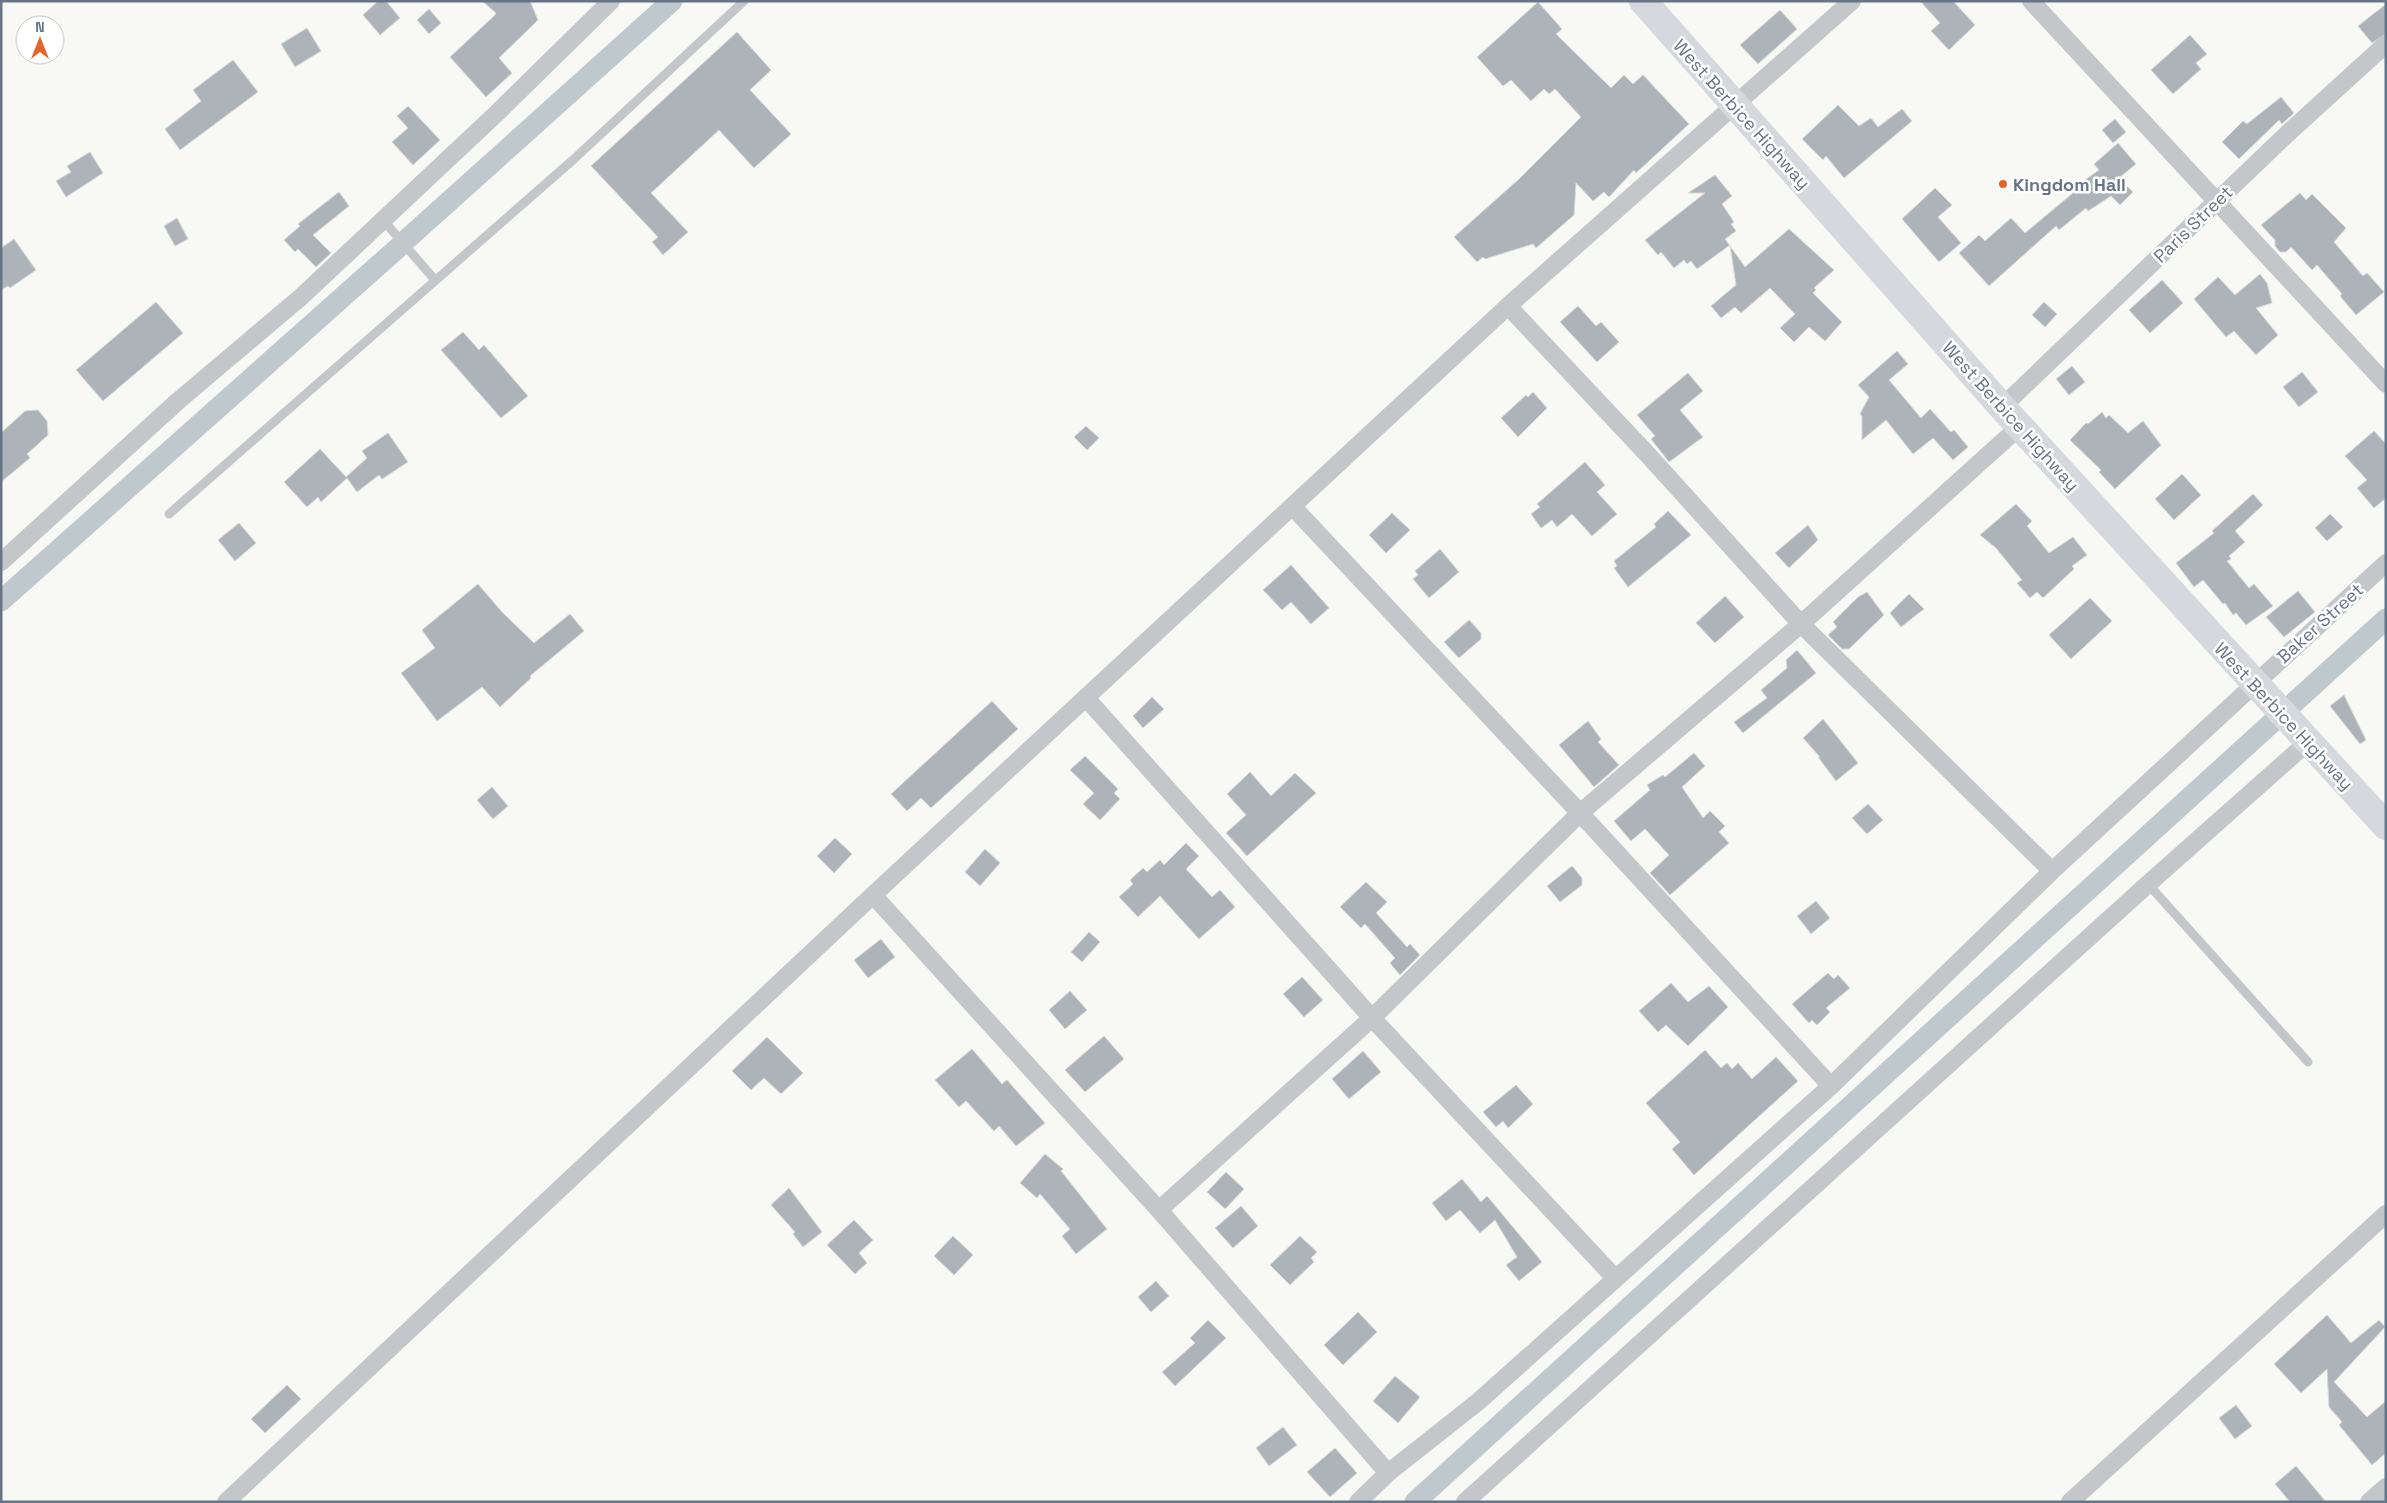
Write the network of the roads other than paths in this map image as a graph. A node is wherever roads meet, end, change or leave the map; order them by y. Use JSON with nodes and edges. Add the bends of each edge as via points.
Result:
{"nodes":[{"id":1,"x":611,"y":1,"type":"edge"},
{"id":2,"x":744,"y":1,"type":"edge"},
{"id":3,"x":1643,"y":1,"type":"edge"},
{"id":4,"x":1852,"y":1,"type":"edge"},
{"id":5,"x":2031,"y":1,"type":"edge"},
{"id":6,"x":2386,"y":44,"type":"edge"},
{"id":7,"x":1736,"y":106,"type":"junction"},
{"id":8,"x":2217,"y":201,"type":"junction"},
{"id":9,"x":383,"y":220,"type":"junction"},
{"id":10,"x":435,"y":280,"type":"junction"},
{"id":11,"x":1508,"y":306,"type":"junction"},
{"id":12,"x":2386,"y":384,"type":"edge"},
{"id":13,"x":2002,"y":407,"type":"junction"},
{"id":14,"x":2020,"y":427,"type":"junction"},
{"id":15,"x":1293,"y":507,"type":"junction"},
{"id":16,"x":168,"y":514,"type":"dead end"},
{"id":17,"x":1,"y":562,"type":"edge"},
{"id":18,"x":2386,"y":563,"type":"edge"},
{"id":19,"x":1801,"y":624,"type":"junction"},
{"id":20,"x":2254,"y":683,"type":"junction"},
{"id":21,"x":1087,"y":699,"type":"junction"},
{"id":22,"x":2308,"y":742,"type":"junction"},
{"id":23,"x":1580,"y":813,"type":"junction"},
{"id":24,"x":2386,"y":826,"type":"edge"},
{"id":25,"x":2052,"y":871,"type":"junction"},
{"id":26,"x":2148,"y":884,"type":"junction"},
{"id":27,"x":873,"y":895,"type":"junction"},
{"id":28,"x":1372,"y":1018,"type":"junction"},
{"id":29,"x":2308,"y":1062,"type":"dead end"},
{"id":30,"x":1831,"y":1086,"type":"junction"},
{"id":31,"x":1159,"y":1210,"type":"junction"},
{"id":32,"x":2386,"y":1214,"type":"edge"},
{"id":33,"x":1616,"y":1278,"type":"junction"},
{"id":34,"x":1388,"y":1473,"type":"junction"},
{"id":35,"x":2386,"y":1487,"type":"edge"},
{"id":36,"x":226,"y":1502,"type":"edge"},
{"id":37,"x":1358,"y":1502,"type":"edge"},
{"id":38,"x":1465,"y":1502,"type":"edge"},
{"id":39,"x":2070,"y":1502,"type":"edge"},
{"id":40,"x":2369,"y":1502,"type":"edge"}],
"edges":[{"from":1,"to":9,"type":"street"},
{"from":2,"to":10,"type":"lane","via":[[574,159]]},
{"from":3,"to":7,"type":"main road","name":"West Berbice Highway"},
{"from":4,"to":7,"type":"street"},
{"from":5,"to":8,"type":"street"},
{"from":6,"to":8,"type":"street","name":"Paris Street"},
{"from":7,"to":11,"type":"street"},
{"from":7,"to":13,"type":"main road","name":"West Berbice Highway"},
{"from":8,"to":12,"type":"street"},
{"from":8,"to":13,"type":"street","name":"Paris Street"},
{"from":9,"to":10,"type":"lane"},
{"from":9,"to":17,"type":"street","via":[[301,297],[178,401]]},
{"from":10,"to":16,"type":"lane"},
{"from":11,"to":15,"type":"street"},
{"from":11,"to":19,"type":"street"},
{"from":13,"to":14,"type":"main road","name":"West Berbice Highway"},
{"from":14,"to":19,"type":"street"},
{"from":14,"to":20,"type":"main road","name":"West Berbice Highway"},
{"from":15,"to":21,"type":"street"},
{"from":15,"to":23,"type":"street"},
{"from":18,"to":20,"type":"street","name":"Baker Street"},
{"from":19,"to":23,"type":"street"},
{"from":19,"to":25,"type":"street"},
{"from":20,"to":22,"type":"main road","name":"West Berbice Highway"},
{"from":20,"to":25,"type":"street","name":"Baker Street"},
{"from":21,"to":27,"type":"street"},
{"from":21,"to":28,"type":"street"},
{"from":22,"to":24,"type":"main road","name":"West Berbice Highway"},
{"from":22,"to":26,"type":"street"},
{"from":23,"to":28,"type":"street"},
{"from":23,"to":30,"type":"street"},
{"from":25,"to":30,"type":"street","name":"Baker Street"},
{"from":26,"to":29,"type":"lane"},
{"from":26,"to":38,"type":"street"},
{"from":27,"to":31,"type":"street"},
{"from":27,"to":36,"type":"street"},
{"from":28,"to":31,"type":"street"},
{"from":28,"to":33,"type":"street"},
{"from":30,"to":33,"type":"street","name":"Baker Street"},
{"from":31,"to":34,"type":"street"},
{"from":32,"to":39,"type":"street"},
{"from":33,"to":34,"type":"street","name":"Baker Street","via":[[1479,1401]]},
{"from":34,"to":37,"type":"street","name":"Baker Street"},
{"from":35,"to":40,"type":"street"}]}
